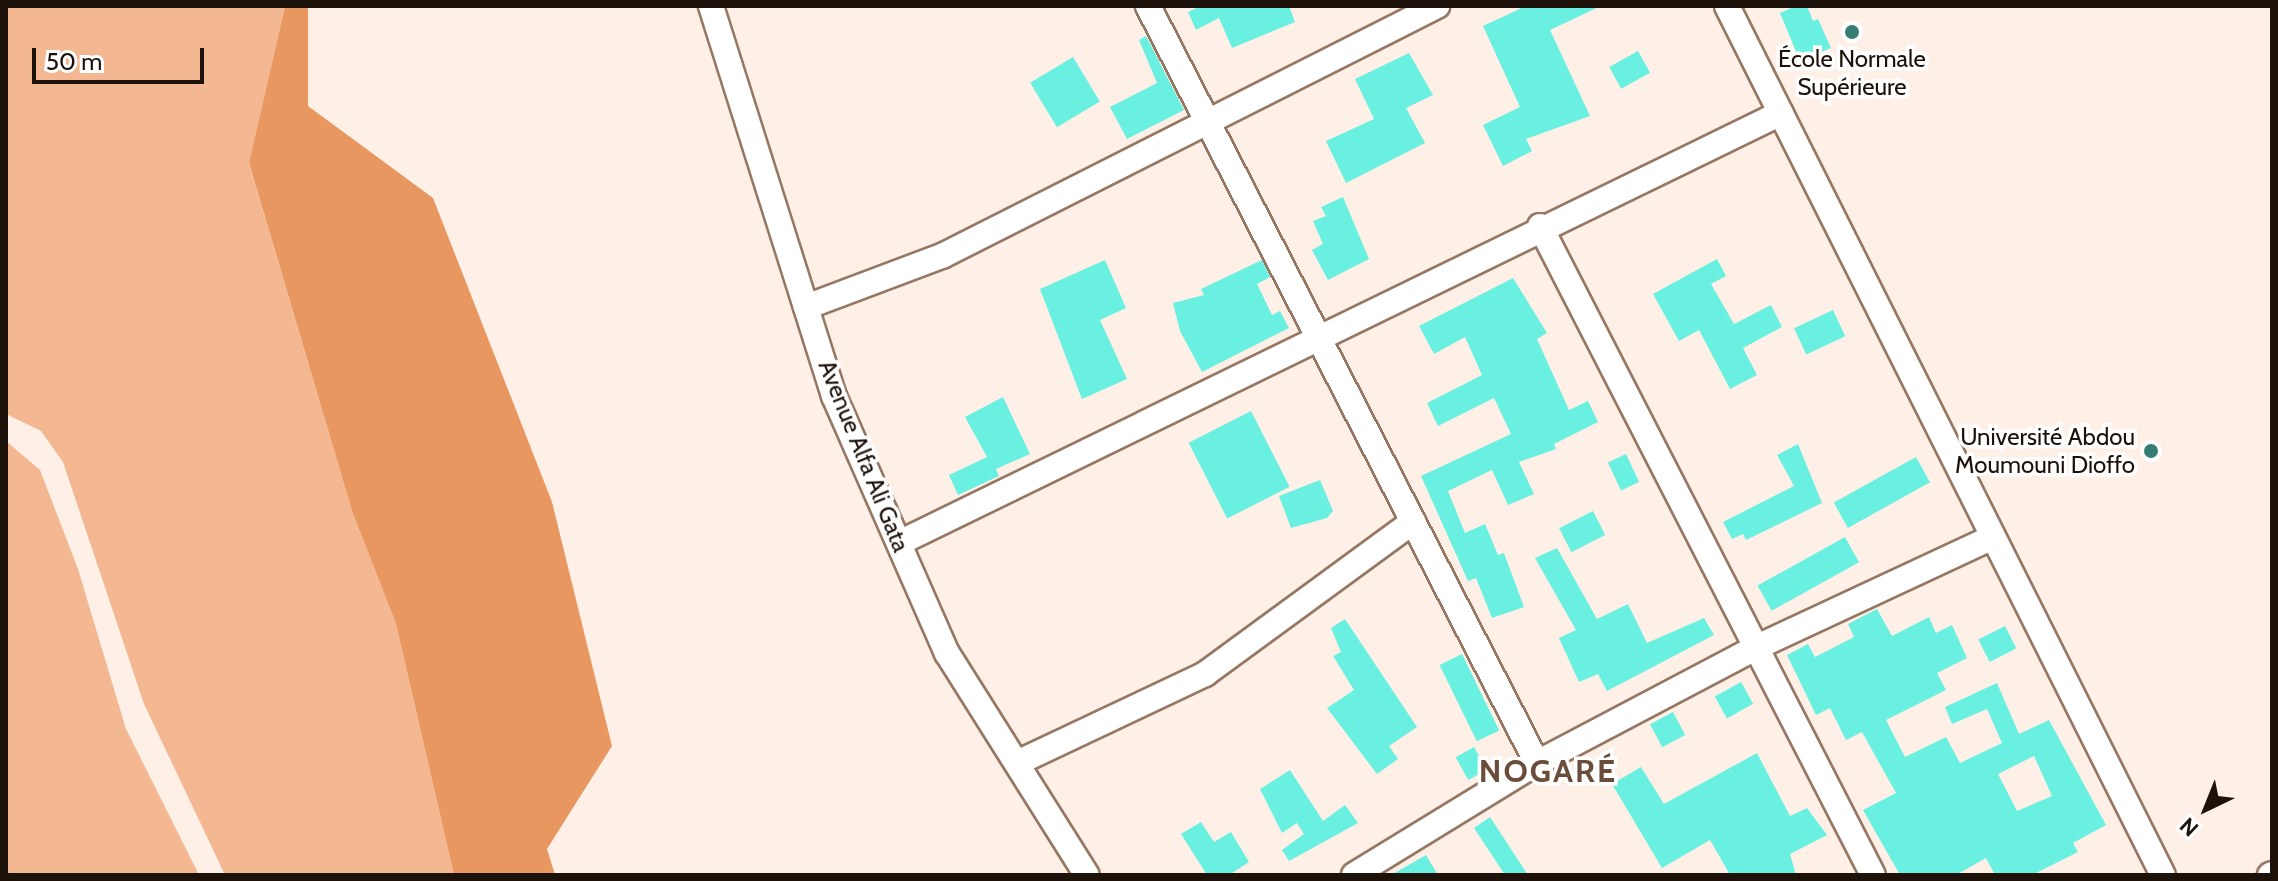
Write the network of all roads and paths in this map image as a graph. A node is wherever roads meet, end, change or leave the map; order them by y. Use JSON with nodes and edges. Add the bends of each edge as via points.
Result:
{"nodes":[{"id":1,"x":711,"y":6,"type":"edge"},
{"id":2,"x":1148,"y":6,"type":"edge"},
{"id":3,"x":1727,"y":6,"type":"edge"},
{"id":4,"x":1423,"y":9,"type":"edge"},
{"id":5,"x":1781,"y":113,"type":"junction"},
{"id":6,"x":1208,"y":122,"type":"junction"},
{"id":7,"x":1540,"y":226,"type":"junction"},
{"id":8,"x":806,"y":307,"type":"junction"},
{"id":9,"x":1319,"y":335,"type":"junction"},
{"id":10,"x":1413,"y":522,"type":"junction"},
{"id":11,"x":1993,"y":537,"type":"junction"},
{"id":12,"x":899,"y":543,"type":"junction"},
{"id":13,"x":1757,"y":647,"type":"junction"},
{"id":14,"x":1017,"y":763,"type":"junction"},
{"id":15,"x":1537,"y":763,"type":"junction"},
{"id":16,"x":1381,"y":868,"type":"edge"},
{"id":17,"x":1087,"y":875,"type":"edge"},
{"id":18,"x":1354,"y":875,"type":"edge"},
{"id":19,"x":1873,"y":875,"type":"edge"},
{"id":20,"x":2163,"y":875,"type":"edge"}],
"edges":[{"from":1,"to":8,"type":"street","name":"Avenue Alfa Ali Gata"},
{"from":2,"to":6,"type":"street"},
{"from":3,"to":5,"type":"street"},
{"from":4,"to":6,"type":"street"},
{"from":5,"to":7,"type":"street"},
{"from":5,"to":11,"type":"street"},
{"from":6,"to":8,"type":"street","via":[[942,256]]},
{"from":6,"to":9,"type":"street"},
{"from":7,"to":9,"type":"street"},
{"from":7,"to":13,"type":"street"},
{"from":8,"to":12,"type":"street","name":"Avenue Alfa Ali Gata","via":[[834,396]]},
{"from":9,"to":10,"type":"street"},
{"from":9,"to":12,"type":"street"},
{"from":10,"to":14,"type":"street","via":[[1196,680]]},
{"from":10,"to":15,"type":"street"},
{"from":11,"to":13,"type":"street"},
{"from":11,"to":20,"type":"street"},
{"from":12,"to":14,"type":"street","name":"Avenue Alfa Ali Gata","via":[[947,653]]},
{"from":13,"to":15,"type":"street"},
{"from":13,"to":19,"type":"street"},
{"from":14,"to":17,"type":"street","name":"Avenue Alfa Ali Gata"},
{"from":15,"to":16,"type":"street"},
{"from":16,"to":18,"type":"street"}]}
